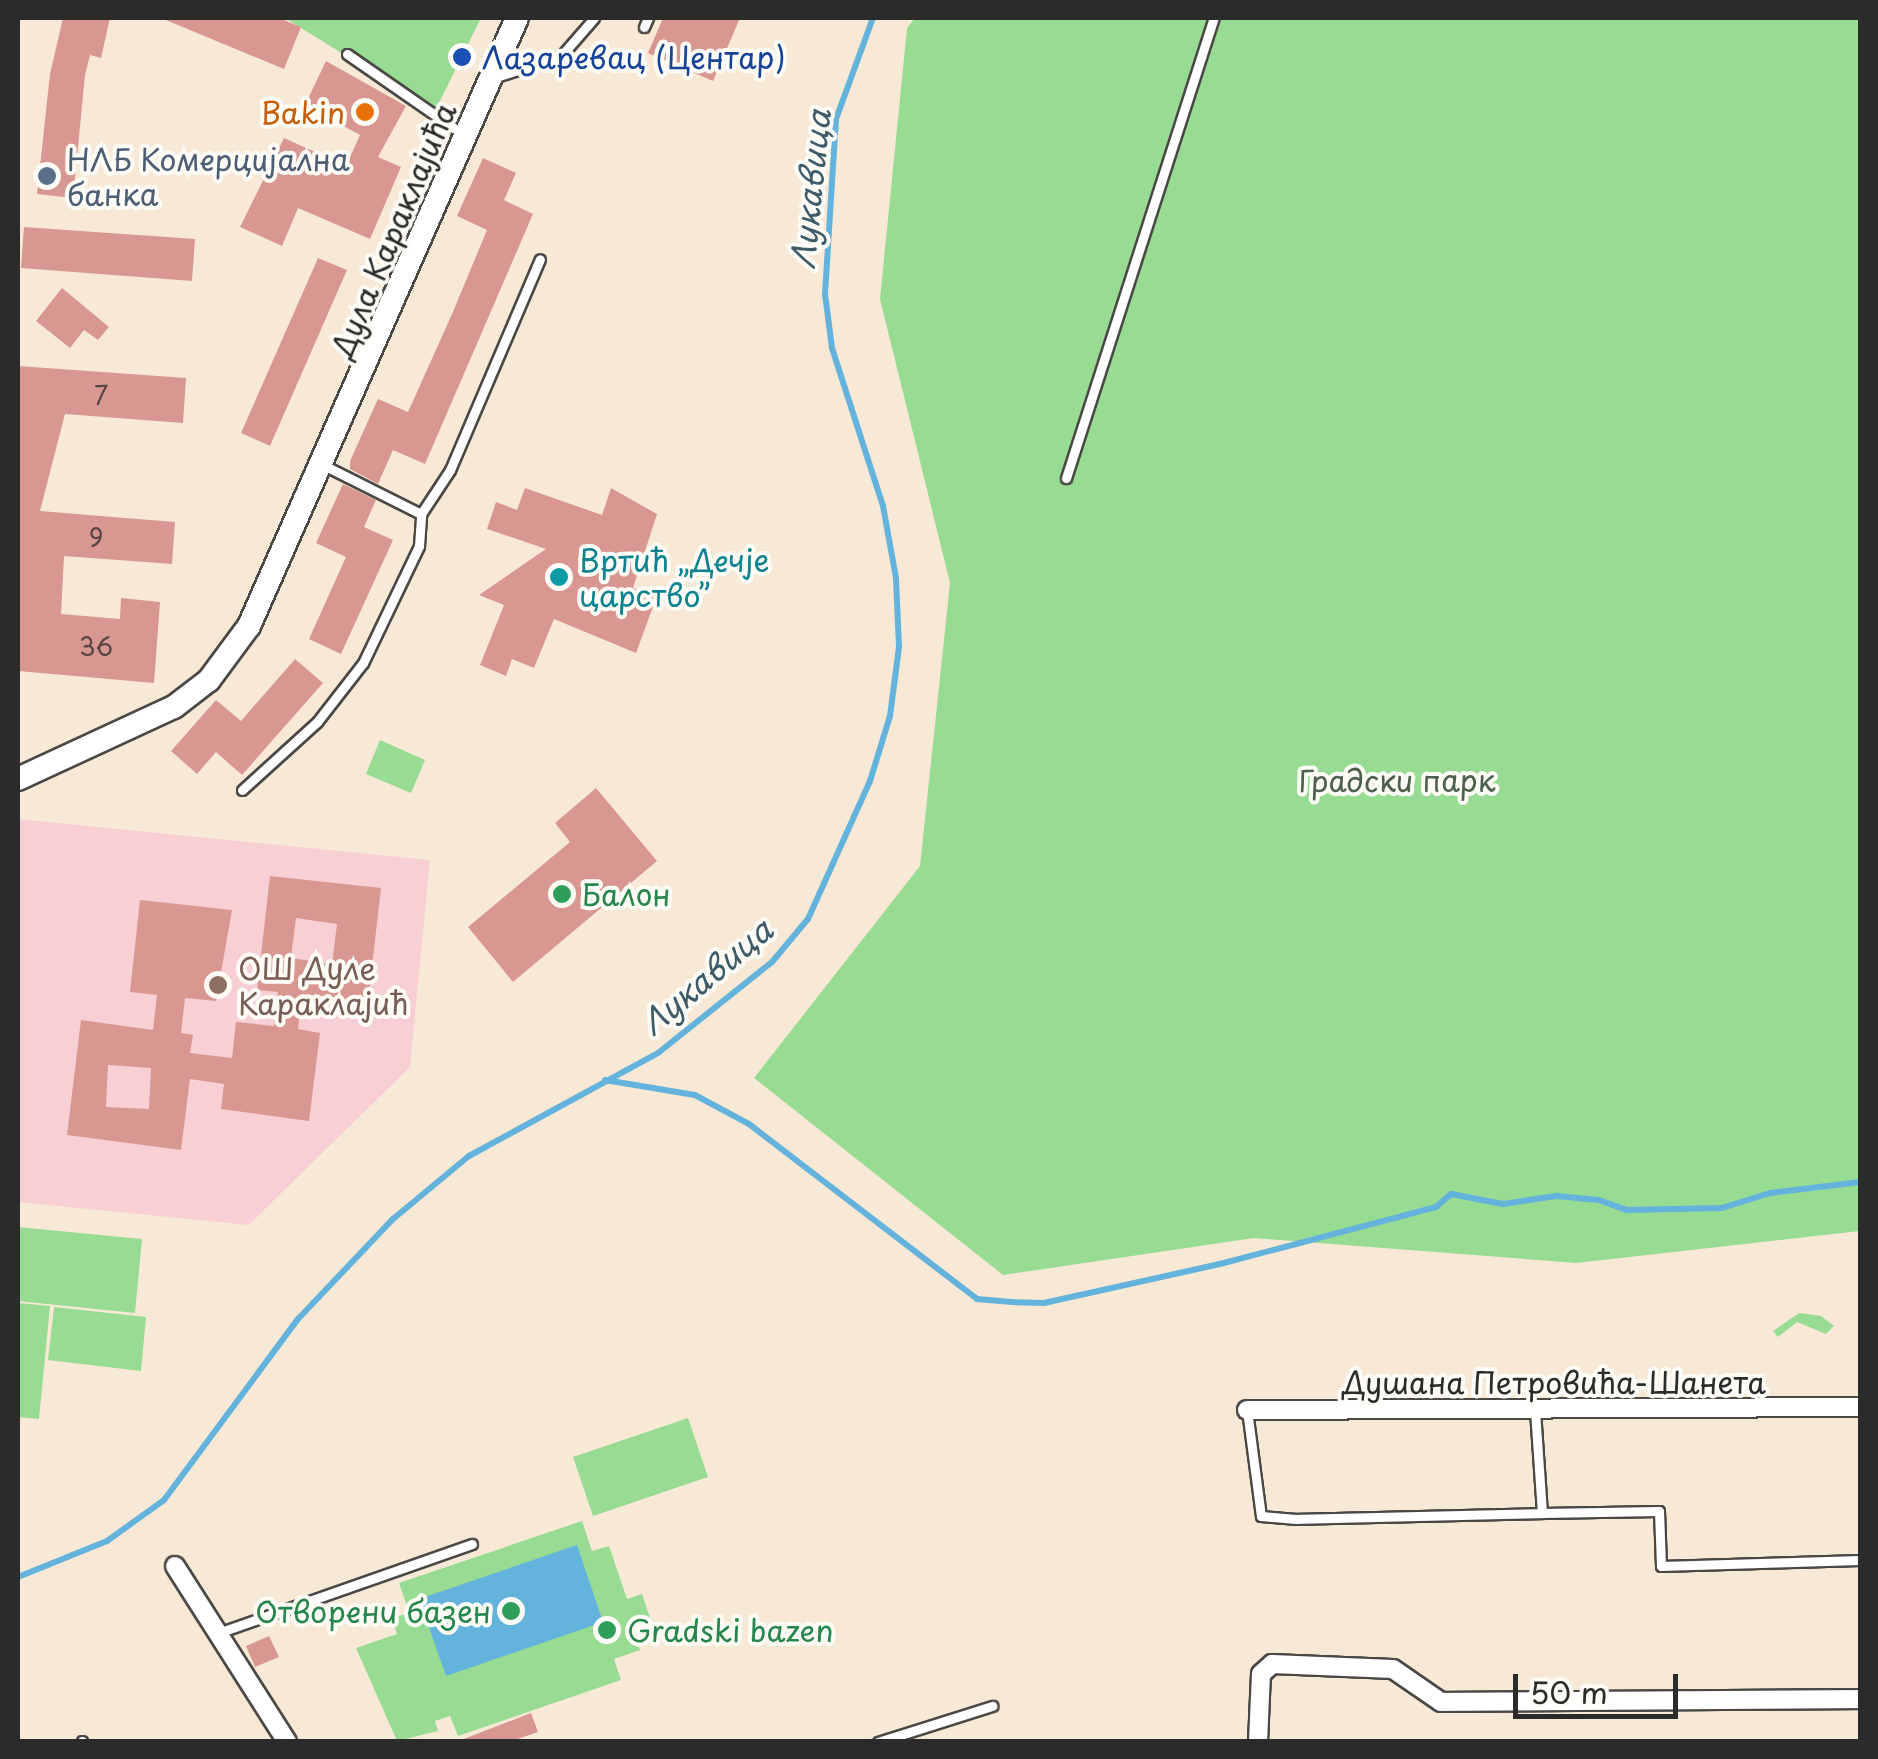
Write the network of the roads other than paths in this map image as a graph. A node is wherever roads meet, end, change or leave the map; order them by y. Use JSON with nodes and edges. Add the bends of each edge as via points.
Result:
{"nodes":[{"id":1,"x":517,"y":18,"type":"edge"},
{"id":2,"x":594,"y":18,"type":"edge"},
{"id":3,"x":1214,"y":18,"type":"edge"},
{"id":4,"x":347,"y":54,"type":"dead end"},
{"id":5,"x":490,"y":79,"type":"junction"},
{"id":6,"x":466,"y":136,"type":"junction"},
{"id":7,"x":540,"y":259,"type":"dead end"},
{"id":8,"x":325,"y":466,"type":"junction"},
{"id":9,"x":1066,"y":478,"type":"dead end"},
{"id":10,"x":420,"y":514,"type":"junction"},
{"id":11,"x":18,"y":779,"type":"edge"},
{"id":12,"x":242,"y":790,"type":"dead end"},
{"id":13,"x":1860,"y":1407,"type":"edge"},
{"id":14,"x":1247,"y":1410,"type":"joint"},
{"id":15,"x":1535,"y":1410,"type":"junction"},
{"id":16,"x":1542,"y":1513,"type":"junction"},
{"id":17,"x":472,"y":1544,"type":"dead end"},
{"id":18,"x":1860,"y":1560,"type":"edge"},
{"id":19,"x":175,"y":1566,"type":"dead end"},
{"id":20,"x":218,"y":1633,"type":"junction"},
{"id":21,"x":1860,"y":1699,"type":"edge"},
{"id":22,"x":992,"y":1706,"type":"dead end"},
{"id":23,"x":286,"y":1742,"type":"edge"},
{"id":24,"x":878,"y":1742,"type":"edge"},
{"id":25,"x":1258,"y":1742,"type":"edge"}],
"edges":[{"from":1,"to":5,"type":"street","name":"Дула Караклајића"},
{"from":2,"to":5,"type":"lane","via":[[561,56]]},
{"from":3,"to":9,"type":"lane"},
{"from":4,"to":6,"type":"lane"},
{"from":5,"to":6,"type":"street","name":"Дула Караклајића"},
{"from":6,"to":8,"type":"street","name":"Дула Караклајића"},
{"from":7,"to":10,"type":"lane","via":[[450,470]]},
{"from":8,"to":10,"type":"lane"},
{"from":8,"to":11,"type":"street","name":"Дула Караклајића","via":[[264,601],[208,680],[150,720]]},
{"from":10,"to":12,"type":"lane","via":[[419,546],[363,663],[317,722]]},
{"from":13,"to":15,"type":"street","name":"Душана Петровића-Шанета"},
{"from":14,"to":15,"type":"street","name":"Душана Петровића-Шанета"},
{"from":14,"to":16,"type":"lane","via":[[1261,1516]]},
{"from":15,"to":16,"type":"lane"},
{"from":16,"to":18,"type":"lane","via":[[1659,1511],[1661,1566]]},
{"from":17,"to":20,"type":"lane"},
{"from":19,"to":20,"type":"street"},
{"from":20,"to":23,"type":"street"},
{"from":21,"to":25,"type":"street","via":[[1441,1702],[1393,1669],[1272,1664],[1260,1674]]},
{"from":22,"to":24,"type":"lane"}]}
